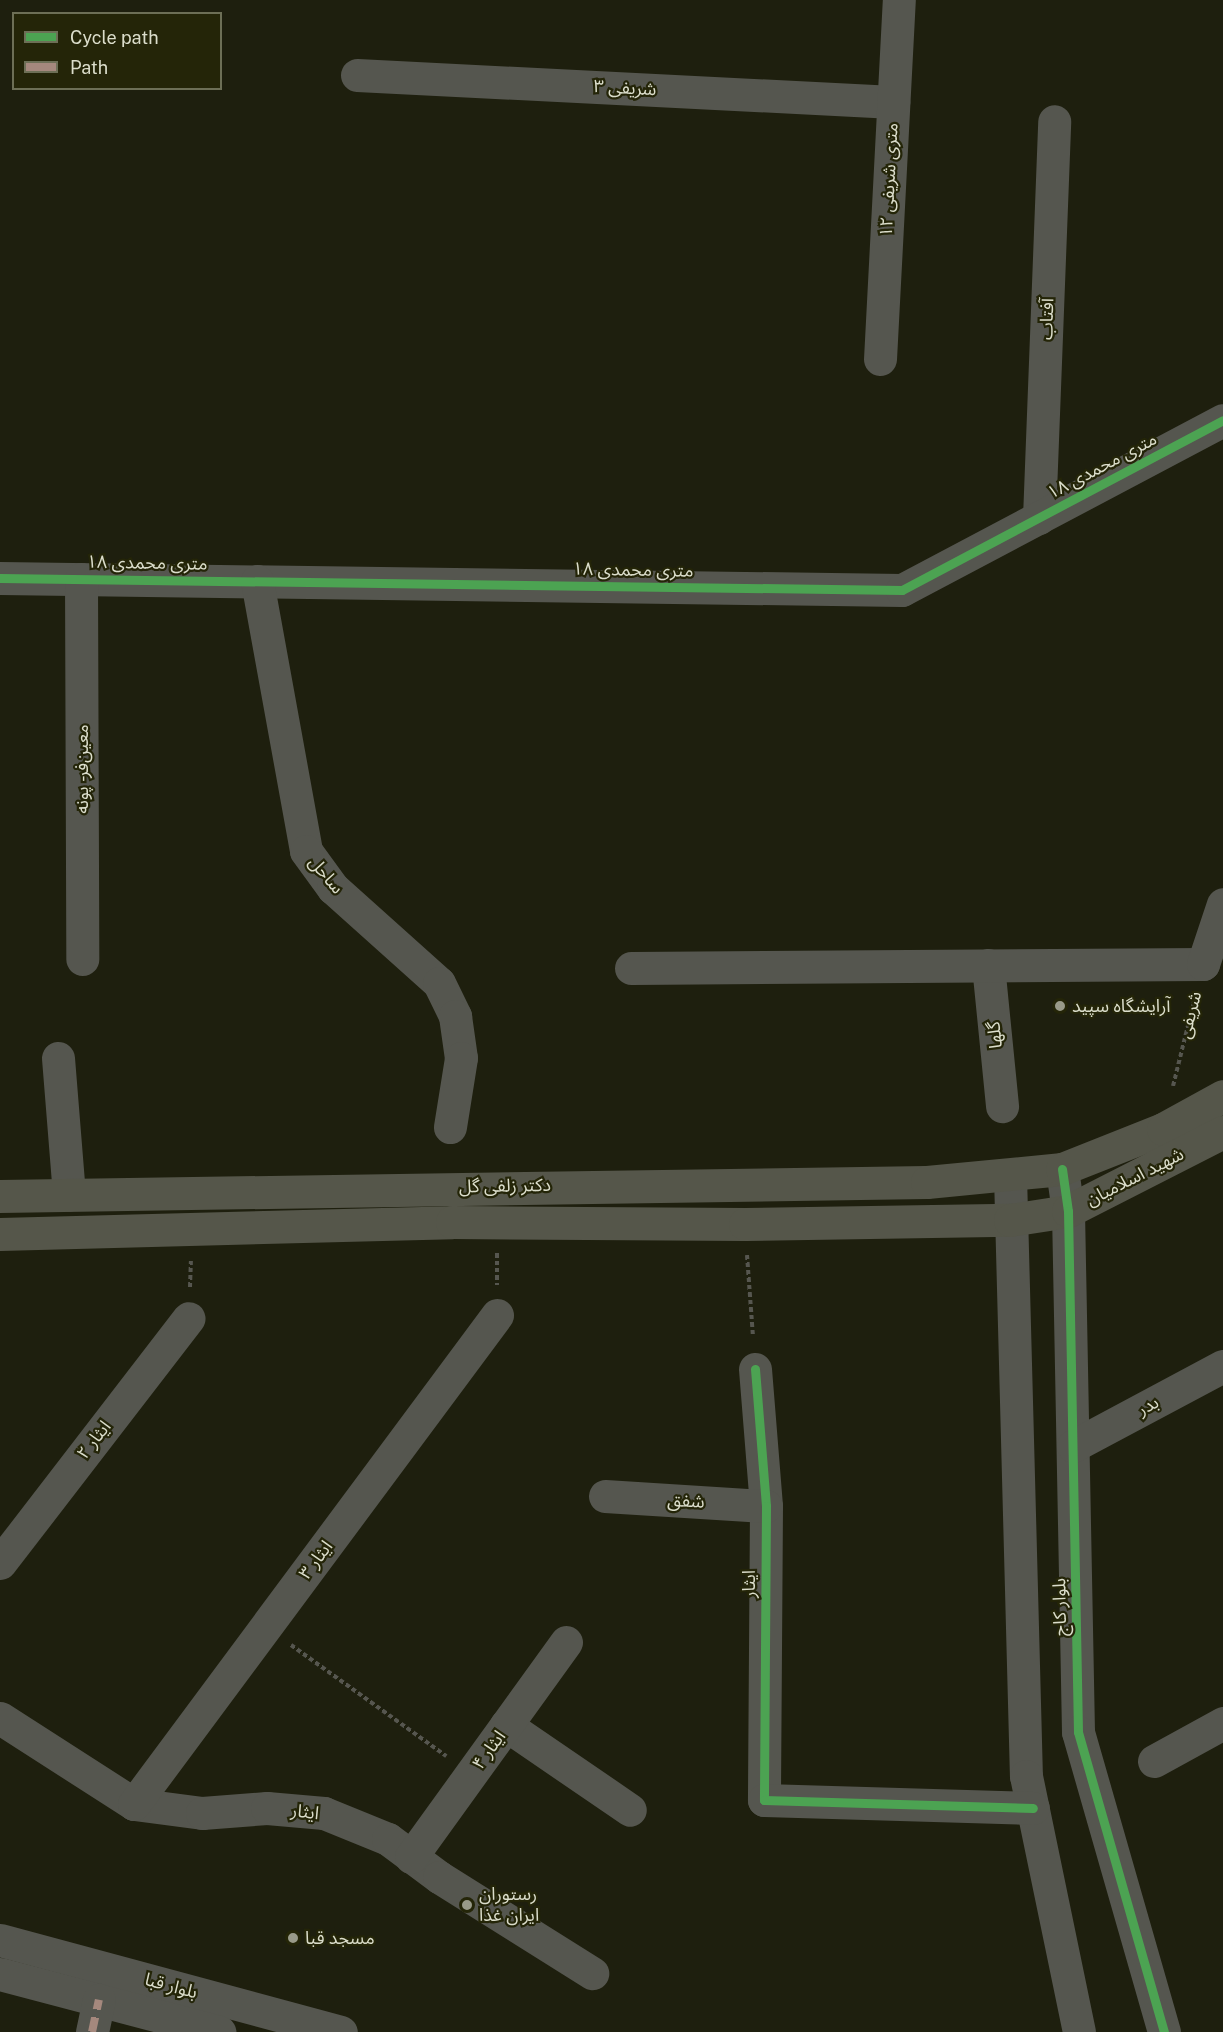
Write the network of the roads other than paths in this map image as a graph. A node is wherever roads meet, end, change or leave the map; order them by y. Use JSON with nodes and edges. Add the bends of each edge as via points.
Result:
{"nodes":[{"id":1,"x":899,"y":0,"type":"edge"},
{"id":2,"x":357,"y":75,"type":"dead end"},
{"id":3,"x":893,"y":102,"type":"junction"},
{"id":4,"x":1054,"y":121,"type":"dead end"},
{"id":5,"x":880,"y":359,"type":"dead end"},
{"id":6,"x":1223,"y":420,"type":"edge"},
{"id":7,"x":1039,"y":518,"type":"junction"},
{"id":8,"x":0,"y":578,"type":"edge"},
{"id":9,"x":81,"y":579,"type":"junction"},
{"id":10,"x":257,"y":581,"type":"junction"},
{"id":11,"x":1223,"y":904,"type":"edge"},
{"id":12,"x":82,"y":959,"type":"dead end"},
{"id":13,"x":988,"y":965,"type":"junction"},
{"id":14,"x":630,"y":968,"type":"dead end"},
{"id":15,"x":58,"y":1058,"type":"dead end"},
{"id":16,"x":1223,"y":1096,"type":"edge"},
{"id":17,"x":1002,"y":1106,"type":"dead end"},
{"id":18,"x":450,"y":1127,"type":"dead end"},
{"id":19,"x":1223,"y":1132,"type":"edge"},
{"id":20,"x":1062,"y":1169,"type":"junction"},
{"id":21,"x":1010,"y":1175,"type":"junction"},
{"id":22,"x":69,"y":1195,"type":"junction"},
{"id":23,"x":0,"y":1196,"type":"edge"},
{"id":24,"x":1068,"y":1211,"type":"junction"},
{"id":25,"x":1010,"y":1220,"type":"junction"},
{"id":26,"x":0,"y":1234,"type":"edge"},
{"id":27,"x":497,"y":1315,"type":"road end"},
{"id":28,"x":189,"y":1318,"type":"road end"},
{"id":29,"x":1223,"y":1366,"type":"edge"},
{"id":30,"x":755,"y":1369,"type":"road end"},
{"id":31,"x":1073,"y":1446,"type":"junction"},
{"id":32,"x":605,"y":1496,"type":"dead end"},
{"id":33,"x":766,"y":1506,"type":"junction"},
{"id":34,"x":0,"y":1563,"type":"edge"},
{"id":35,"x":566,"y":1642,"type":"dead end"},
{"id":36,"x":0,"y":1718,"type":"edge"},
{"id":37,"x":1223,"y":1723,"type":"edge"},
{"id":38,"x":506,"y":1725,"type":"junction"},
{"id":39,"x":1154,"y":1761,"type":"dead end"},
{"id":40,"x":135,"y":1804,"type":"junction"},
{"id":41,"x":1033,"y":1808,"type":"junction"},
{"id":42,"x":630,"y":1810,"type":"dead end"},
{"id":43,"x":411,"y":1857,"type":"junction"},
{"id":44,"x":0,"y":1940,"type":"edge"},
{"id":45,"x":592,"y":1973,"type":"dead end"},
{"id":46,"x":0,"y":1974,"type":"edge"},
{"id":47,"x":99,"y":2000,"type":"junction"},
{"id":48,"x":92,"y":2032,"type":"edge"},
{"id":49,"x":219,"y":2032,"type":"edge"},
{"id":50,"x":341,"y":2032,"type":"edge"},
{"id":51,"x":1079,"y":2032,"type":"edge"},
{"id":52,"x":1164,"y":2032,"type":"edge"}],
"edges":[{"from":1,"to":3,"type":"street","name":"۱۲ متری شریفی"},
{"from":2,"to":3,"type":"street","name":"شریفی ۳"},
{"from":3,"to":5,"type":"street","name":"۱۲ متری شریفی"},
{"from":4,"to":7,"type":"street","name":"آفتاب"},
{"from":6,"to":7,"type":"street","name":"۱۸ متری محمدی"},
{"from":7,"to":10,"type":"street","name":"۱۸ متری محمدی","via":[[902,590]]},
{"from":8,"to":9,"type":"street","name":"۱۸ متری محمدی"},
{"from":9,"to":10,"type":"street","name":"۱۸ متری محمدی"},
{"from":9,"to":12,"type":"street","name":"معین‌فر- پونه"},
{"from":10,"to":18,"type":"street","name":"ساحل","via":[[306,850],[333,888],[439,983],[455,1016],[461,1058]]},
{"from":11,"to":13,"type":"street","via":[[1203,964]]},
{"from":13,"to":14,"type":"street"},
{"from":13,"to":17,"type":"street","name":"گلها"},
{"from":15,"to":22,"type":"street"},
{"from":16,"to":20,"type":"main road","name":"شهید اسلامیان","via":[[1163,1128]]},
{"from":19,"to":24,"type":"main road","name":"شهید اسلامیان"},
{"from":20,"to":21,"type":"main road","name":"شهید اسلامیان"},
{"from":20,"to":24,"type":"street","name":"بلوار کاج"},
{"from":21,"to":22,"type":"main road","name":"دکتر زلفی گل","via":[[927,1182]]},
{"from":21,"to":25,"type":"street"},
{"from":22,"to":23,"type":"main road","name":"دکتر زلفی گل"},
{"from":24,"to":25,"type":"main road","name":"شهید اسلامیان"},
{"from":24,"to":31,"type":"street","name":"بلوار کاج"},
{"from":25,"to":26,"type":"main road","name":"دکتر زلفی گل","via":[[496,1222]]},
{"from":25,"to":41,"type":"street","via":[[1020,1636],[1026,1776]]},
{"from":27,"to":40,"type":"street","name":"ایثار ۳"},
{"from":28,"to":34,"type":"street","name":"ایثار ۲"},
{"from":29,"to":31,"type":"street","name":"بدر"},
{"from":30,"to":33,"type":"street","name":"ایثار"},
{"from":31,"to":52,"type":"street","name":"بلوار کاج","via":[[1078,1732]]},
{"from":32,"to":33,"type":"street","name":"شفق"},
{"from":33,"to":41,"type":"street","name":"ایثار","via":[[764,1800]]},
{"from":35,"to":38,"type":"street","name":"ایثار ۴"},
{"from":36,"to":40,"type":"street","name":"ایثار"},
{"from":37,"to":39,"type":"street"},
{"from":38,"to":42,"type":"street"},
{"from":38,"to":43,"type":"street","name":"ایثار ۴"},
{"from":40,"to":43,"type":"street","name":"ایثار","via":[[202,1813],[267,1808],[324,1814],[388,1839]]},
{"from":41,"to":51,"type":"street"},
{"from":43,"to":45,"type":"street","name":"ایثار"},
{"from":44,"to":50,"type":"street","name":"بلوار قبا"},
{"from":46,"to":47,"type":"street","name":"بلوار قبا"},
{"from":47,"to":48,"type":"street"},
{"from":47,"to":49,"type":"street","name":"بلوار قبا"}]}
